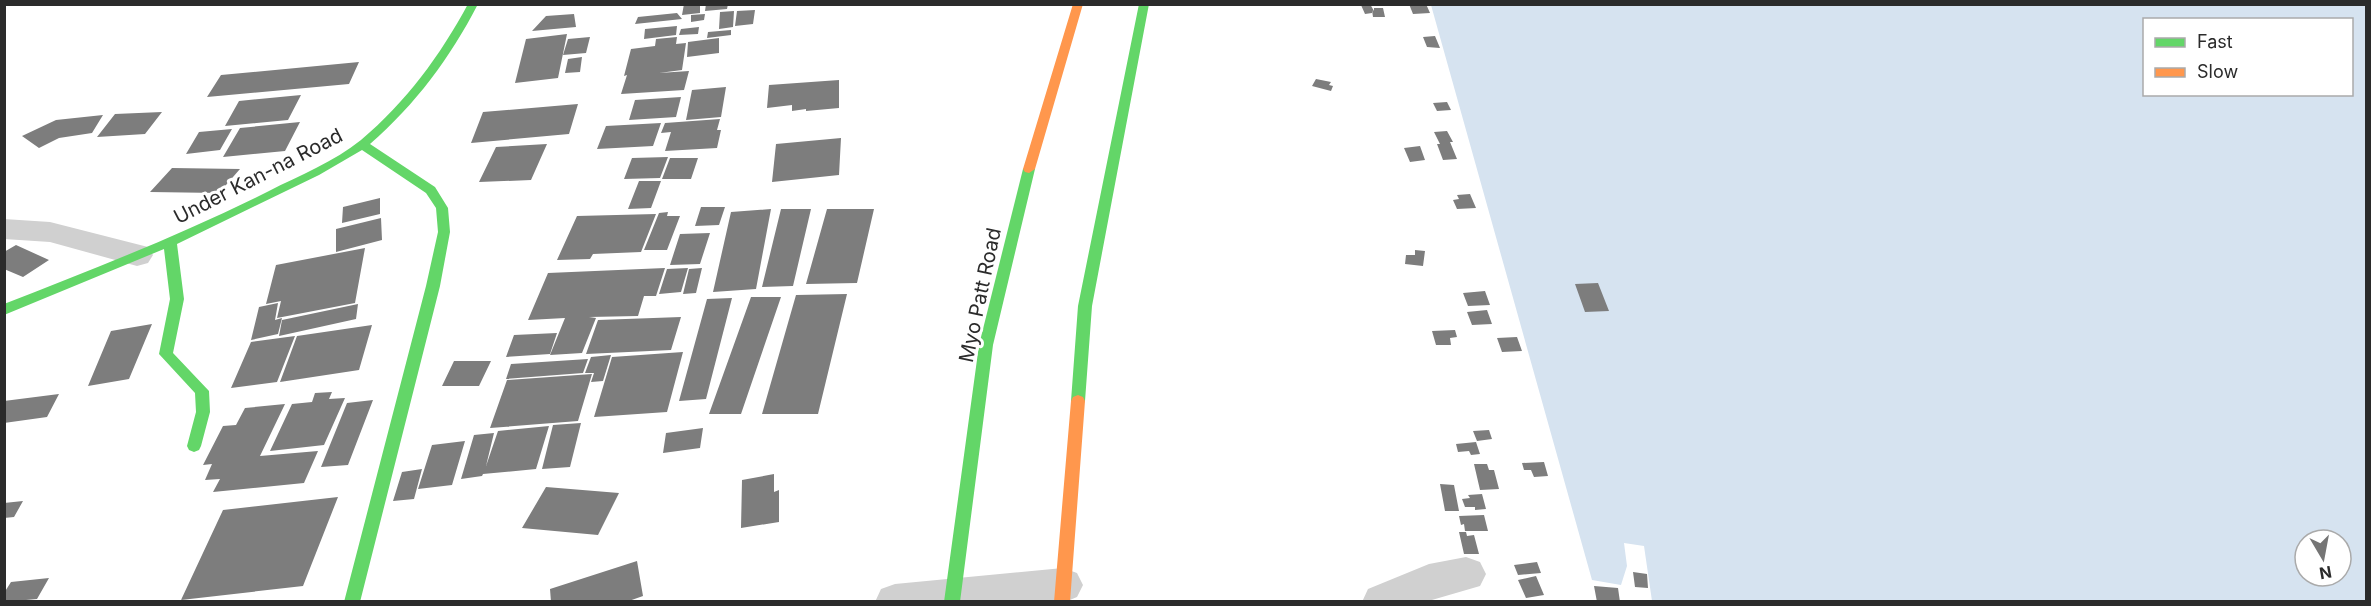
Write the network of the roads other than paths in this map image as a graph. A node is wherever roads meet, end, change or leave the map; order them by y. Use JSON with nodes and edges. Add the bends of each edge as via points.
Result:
{"nodes":[{"id":1,"x":473,"y":4,"type":"edge"},
{"id":2,"x":1078,"y":4,"type":"edge"},
{"id":3,"x":1144,"y":4,"type":"edge"},
{"id":4,"x":363,"y":145,"type":"junction"},
{"id":5,"x":4,"y":229,"type":"edge"},
{"id":6,"x":170,"y":242,"type":"junction"},
{"id":7,"x":138,"y":255,"type":"junction"},
{"id":8,"x":4,"y":310,"type":"edge"},
{"id":9,"x":194,"y":446,"type":"dead end"},
{"id":10,"x":1466,"y":574,"type":"dead end"},
{"id":11,"x":1063,"y":593,"type":"edge"},
{"id":12,"x":952,"y":598,"type":"edge"},
{"id":13,"x":352,"y":602,"type":"edge"},
{"id":14,"x":895,"y":602,"type":"edge"},
{"id":15,"x":1382,"y":602,"type":"edge"}],
"edges":[{"from":1,"to":4,"type":"main road","name":"Under Kan-na Road","via":[[435,70]]},
{"from":2,"to":12,"type":"main road","name":"Myo Patt Road","via":[[1035,143],[986,345]]},
{"from":3,"to":11,"type":"main road","via":[[1085,306]]},
{"from":4,"to":6,"type":"main road","name":"Under Kan-na Road","via":[[256,204]]},
{"from":4,"to":13,"type":"main road","via":[[431,190],[442,208],[444,232]]},
{"from":5,"to":7,"type":"street","via":[[50,232]]},
{"from":6,"to":7,"type":"main road","name":"Under Kan-na Road"},
{"from":6,"to":9,"type":"main road","via":[[177,299],[166,354],[202,390],[203,412]]},
{"from":7,"to":8,"type":"main road","name":"Under Kan-na Road"},
{"from":10,"to":15,"type":"street","via":[[1429,581]]},
{"from":11,"to":12,"type":"street"},
{"from":12,"to":14,"type":"street"}]}
